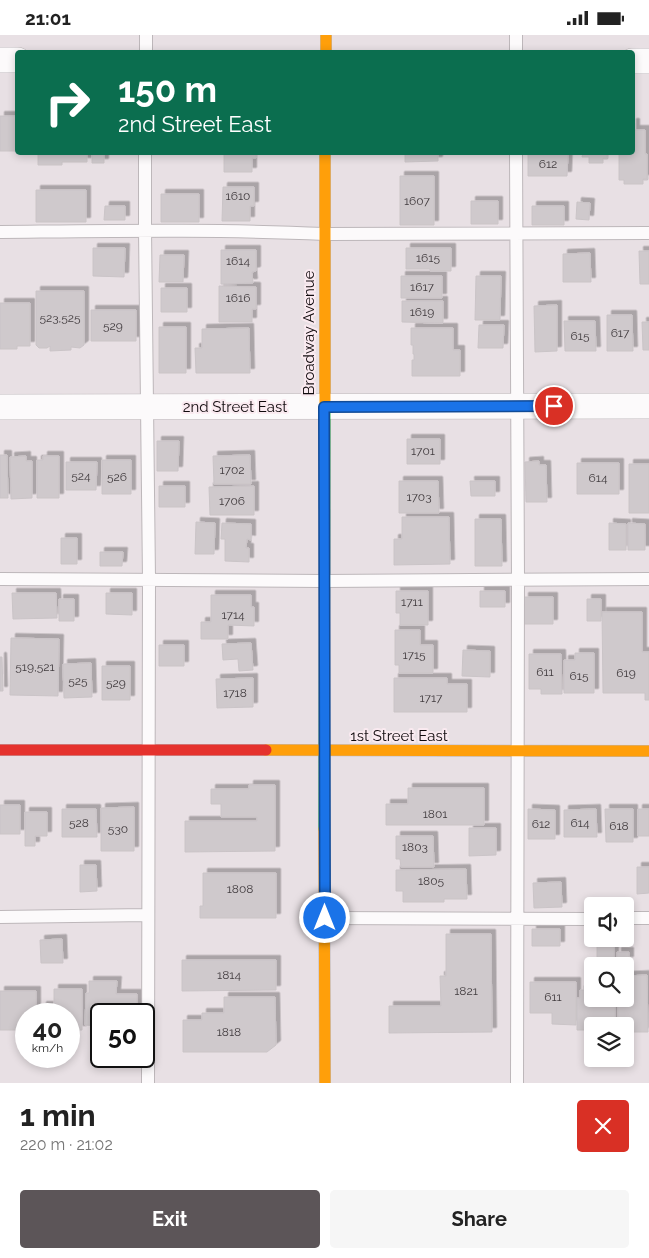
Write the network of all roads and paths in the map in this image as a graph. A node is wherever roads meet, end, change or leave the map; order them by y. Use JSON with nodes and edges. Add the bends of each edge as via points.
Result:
{"nodes":[{"id":1,"x":146,"y":35,"type":"edge"},
{"id":2,"x":326,"y":35,"type":"edge"},
{"id":3,"x":516,"y":35,"type":"edge"},
{"id":4,"x":146,"y":50,"type":"edge"},
{"id":5,"x":326,"y":50,"type":"edge"},
{"id":6,"x":516,"y":50,"type":"edge"},
{"id":7,"x":0,"y":60,"type":"edge"},
{"id":8,"x":15,"y":60,"type":"edge"},
{"id":9,"x":635,"y":61,"type":"edge"},
{"id":10,"x":649,"y":61,"type":"edge"},
{"id":11,"x":145,"y":155,"type":"edge"},
{"id":12,"x":325,"y":155,"type":"edge"},
{"id":13,"x":516,"y":155,"type":"edge"},
{"id":14,"x":144,"y":230,"type":"junction"},
{"id":15,"x":0,"y":232,"type":"edge"},
{"id":16,"x":515,"y":233,"type":"junction"},
{"id":17,"x":649,"y":233,"type":"edge"},
{"id":18,"x":325,"y":234,"type":"junction"},
{"id":19,"x":516,"y":406,"type":"junction"},
{"id":20,"x":649,"y":406,"type":"edge"},
{"id":21,"x":0,"y":407,"type":"edge"},
{"id":22,"x":147,"y":407,"type":"junction"},
{"id":23,"x":324,"y":407,"type":"junction"},
{"id":24,"x":0,"y":579,"type":"edge"},
{"id":25,"x":149,"y":579,"type":"junction"},
{"id":26,"x":518,"y":579,"type":"junction"},
{"id":27,"x":649,"y":579,"type":"edge"},
{"id":28,"x":324,"y":581,"type":"junction"},
{"id":29,"x":148,"y":750,"type":"junction"},
{"id":30,"x":0,"y":751,"type":"edge"},
{"id":31,"x":517,"y":751,"type":"junction"},
{"id":32,"x":649,"y":751,"type":"edge"},
{"id":33,"x":324,"y":752,"type":"junction"},
{"id":34,"x":147,"y":915,"type":"junction"},
{"id":35,"x":0,"y":917,"type":"edge"},
{"id":36,"x":325,"y":918,"type":"junction"},
{"id":37,"x":634,"y":918,"type":"edge"},
{"id":38,"x":649,"y":918,"type":"edge"},
{"id":39,"x":518,"y":919,"type":"junction"},
{"id":40,"x":584,"y":919,"type":"edge"},
{"id":41,"x":148,"y":1083,"type":"edge"},
{"id":42,"x":325,"y":1083,"type":"edge"},
{"id":43,"x":517,"y":1083,"type":"edge"}],
"edges":[{"from":1,"to":4,"type":"lane"},
{"from":2,"to":5,"type":"main road"},
{"from":3,"to":6,"type":"lane"},
{"from":7,"to":8,"type":"street"},
{"from":9,"to":10,"type":"street"},
{"from":11,"to":14,"type":"lane"},
{"from":12,"to":18,"type":"main road","name":"Broadway Avenue"},
{"from":13,"to":16,"type":"lane"},
{"from":14,"to":15,"type":"lane"},
{"from":14,"to":18,"type":"lane"},
{"from":14,"to":22,"type":"lane"},
{"from":16,"to":17,"type":"lane"},
{"from":16,"to":18,"type":"lane"},
{"from":16,"to":19,"type":"lane"},
{"from":18,"to":23,"type":"main road","name":"Broadway Avenue"},
{"from":19,"to":20,"type":"street","name":"2nd Street East"},
{"from":19,"to":23,"type":"street","name":"2nd Street East"},
{"from":19,"to":26,"type":"lane"},
{"from":21,"to":22,"type":"street","name":"2nd Street East"},
{"from":22,"to":23,"type":"street","name":"2nd Street East"},
{"from":22,"to":25,"type":"lane"},
{"from":23,"to":28,"type":"main road","name":"Broadway Avenue"},
{"from":24,"to":25,"type":"lane"},
{"from":25,"to":28,"type":"lane"},
{"from":25,"to":29,"type":"lane"},
{"from":26,"to":27,"type":"lane"},
{"from":26,"to":28,"type":"lane"},
{"from":26,"to":31,"type":"lane"},
{"from":28,"to":33,"type":"main road","name":"Broadway Avenue"},
{"from":29,"to":30,"type":"main road","name":"1st Street East"},
{"from":29,"to":33,"type":"main road","name":"1st Street East"},
{"from":29,"to":34,"type":"lane"},
{"from":31,"to":32,"type":"main road","name":"1st Street East"},
{"from":31,"to":33,"type":"main road","name":"1st Street East"},
{"from":31,"to":39,"type":"lane"},
{"from":33,"to":36,"type":"main road","name":"Broadway Avenue"},
{"from":34,"to":35,"type":"lane"},
{"from":34,"to":41,"type":"lane"},
{"from":36,"to":39,"type":"lane"},
{"from":36,"to":42,"type":"main road","name":"Broadway Avenue"},
{"from":37,"to":38,"type":"lane"},
{"from":39,"to":40,"type":"lane"},
{"from":39,"to":43,"type":"lane"}]}
